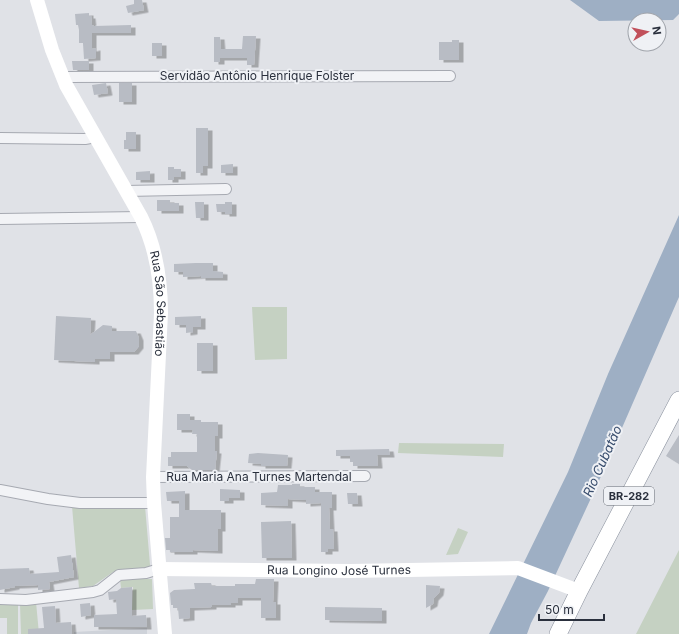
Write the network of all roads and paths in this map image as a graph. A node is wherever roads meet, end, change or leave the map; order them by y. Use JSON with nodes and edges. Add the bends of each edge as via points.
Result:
{"nodes":[{"id":1,"x":37,"y":0,"type":"edge"},
{"id":2,"x":450,"y":76,"type":"dead end"},
{"id":3,"x":63,"y":77,"type":"junction"},
{"id":4,"x":96,"y":137,"type":"junction"},
{"id":5,"x":0,"y":138,"type":"edge"},
{"id":6,"x":226,"y":189,"type":"dead end"},
{"id":7,"x":126,"y":191,"type":"junction"},
{"id":8,"x":141,"y":217,"type":"junction"},
{"id":9,"x":0,"y":219,"type":"edge"},
{"id":10,"x":679,"y":400,"type":"edge"},
{"id":11,"x":365,"y":476,"type":"dead end"},
{"id":12,"x":153,"y":477,"type":"junction"},
{"id":13,"x":0,"y":490,"type":"edge"},
{"id":14,"x":154,"y":503,"type":"junction"},
{"id":15,"x":159,"y":569,"type":"junction"},
{"id":16,"x":579,"y":591,"type":"junction"},
{"id":17,"x":0,"y":599,"type":"edge"},
{"id":18,"x":165,"y":634,"type":"edge"},
{"id":19,"x":558,"y":634,"type":"edge"}],
"edges":[{"from":1,"to":3,"type":"main road","name":"Rua São Sebastião"},
{"from":2,"to":3,"type":"street","name":"Servidão Antônio Henrique Folster"},
{"from":3,"to":4,"type":"main road","name":"Rua São Sebastião"},
{"from":4,"to":5,"type":"street"},
{"from":4,"to":7,"type":"main road","name":"Rua São Sebastião"},
{"from":6,"to":7,"type":"street"},
{"from":7,"to":8,"type":"main road","name":"Rua São Sebastião"},
{"from":8,"to":9,"type":"street"},
{"from":8,"to":12,"type":"main road","name":"Rua São Sebastião","via":[[154,253],[160,292]]},
{"from":10,"to":16,"type":"highway","number":"BR-282"},
{"from":11,"to":12,"type":"street","name":"Rua Maria Ana Turnes Martendal"},
{"from":12,"to":14,"type":"main road","name":"Rua São Sebastião"},
{"from":13,"to":14,"type":"street","via":[[80,503]]},
{"from":14,"to":15,"type":"main road","name":"Rua São Sebastião"},
{"from":15,"to":16,"type":"main road","name":"Rua Longino José Turnes","via":[[350,571],[518,568]]},
{"from":15,"to":17,"type":"street","via":[[146,573],[119,574],[100,590],[93,592],[26,600]]},
{"from":15,"to":18,"type":"main road","name":"Rua São Sebastião"},
{"from":16,"to":19,"type":"highway","number":"BR-282"}]}
